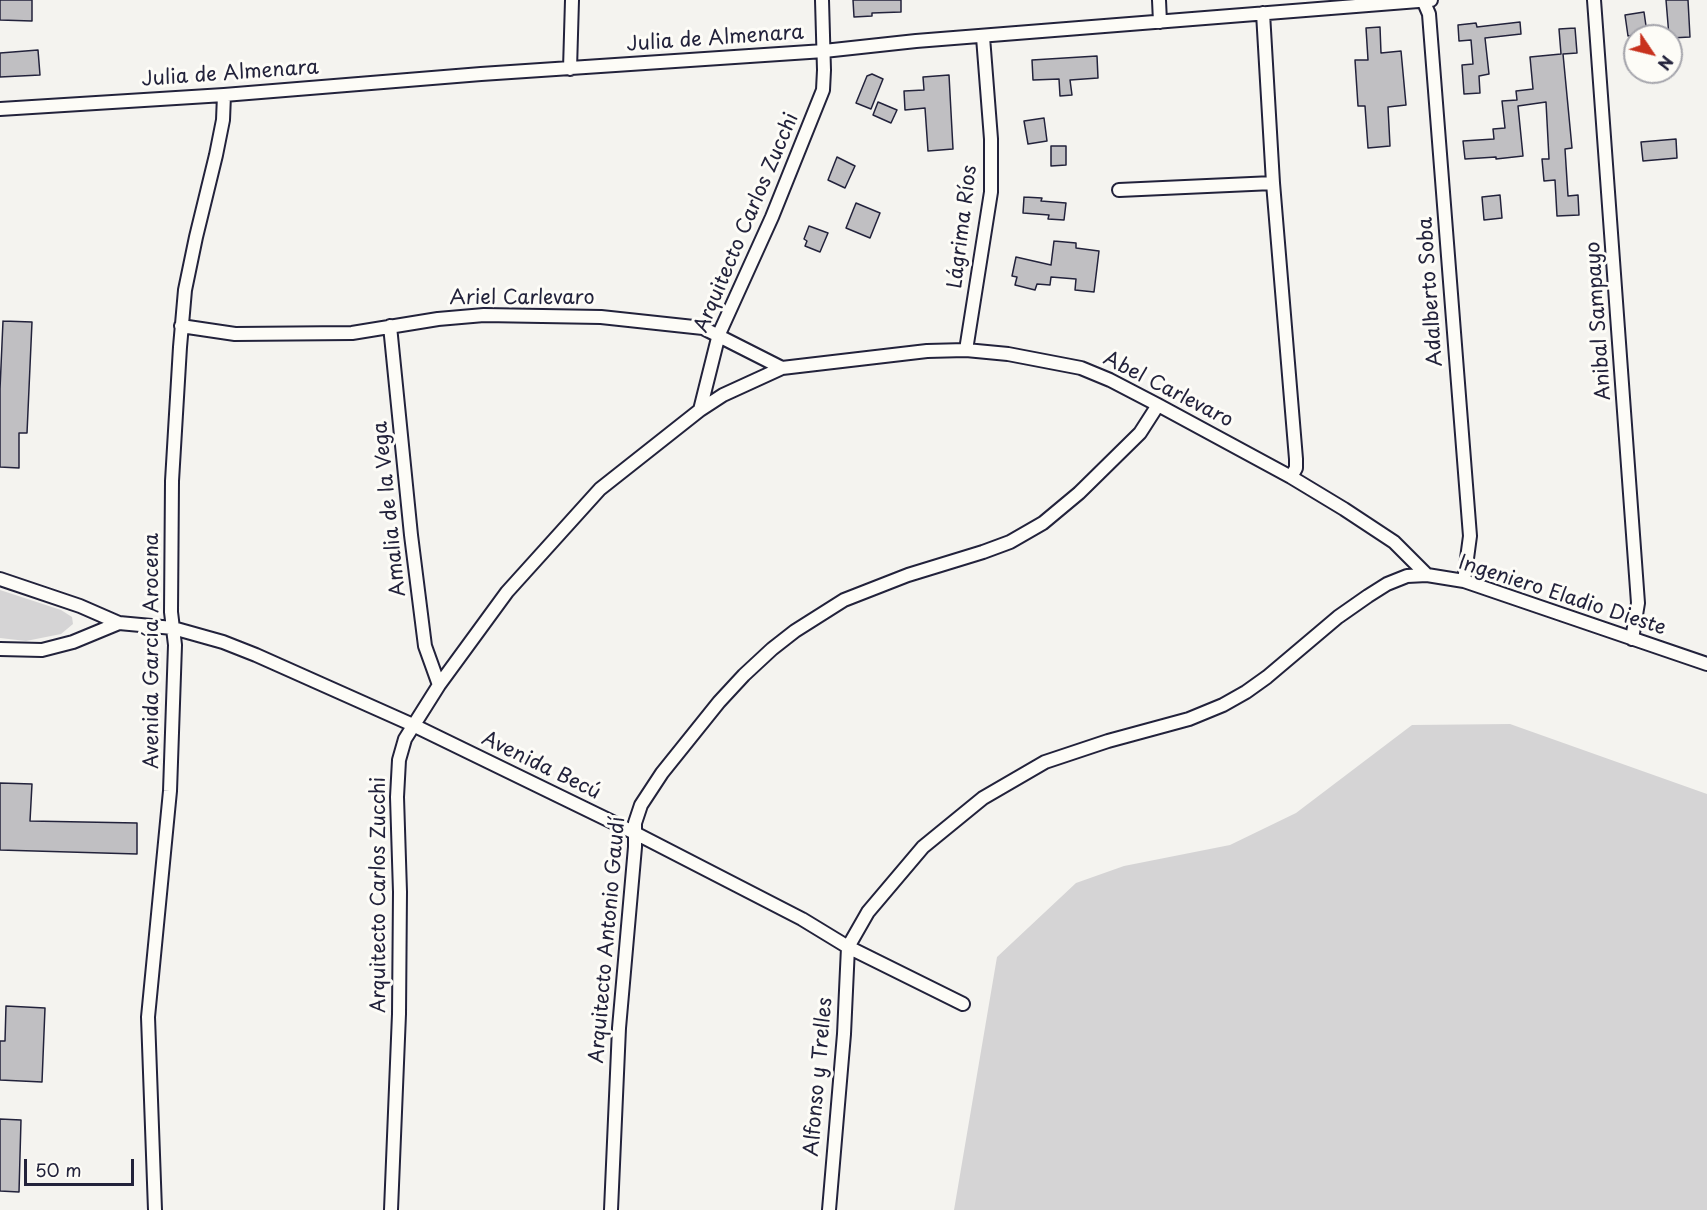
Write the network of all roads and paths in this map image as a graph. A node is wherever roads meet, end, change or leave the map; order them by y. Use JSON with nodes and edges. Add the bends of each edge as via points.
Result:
{"nodes":[{"id":1,"x":572,"y":0,"type":"edge"},
{"id":2,"x":822,"y":0,"type":"edge"},
{"id":3,"x":1160,"y":0,"type":"edge"},
{"id":4,"x":1423,"y":0,"type":"edge"},
{"id":5,"x":1431,"y":0,"type":"edge"},
{"id":6,"x":1594,"y":0,"type":"edge"},
{"id":7,"x":1263,"y":13,"type":"junction"},
{"id":8,"x":1160,"y":22,"type":"junction"},
{"id":9,"x":983,"y":37,"type":"junction"},
{"id":10,"x":824,"y":51,"type":"junction"},
{"id":11,"x":570,"y":69,"type":"junction"},
{"id":12,"x":224,"y":95,"type":"junction"},
{"id":13,"x":0,"y":109,"type":"edge"},
{"id":14,"x":1273,"y":183,"type":"junction"},
{"id":15,"x":1119,"y":190,"type":"dead end"},
{"id":16,"x":181,"y":326,"type":"junction"},
{"id":17,"x":390,"y":326,"type":"junction"},
{"id":18,"x":719,"y":334,"type":"junction"},
{"id":19,"x":966,"y":350,"type":"junction"},
{"id":20,"x":782,"y":368,"type":"junction"},
{"id":21,"x":1158,"y":405,"type":"junction"},
{"id":22,"x":700,"y":410,"type":"junction"},
{"id":23,"x":1291,"y":477,"type":"junction"},
{"id":24,"x":1427,"y":575,"type":"junction"},
{"id":25,"x":0,"y":579,"type":"edge"},
{"id":26,"x":1464,"y":581,"type":"junction"},
{"id":27,"x":118,"y":623,"type":"junction"},
{"id":28,"x":173,"y":628,"type":"junction"},
{"id":29,"x":1632,"y":639,"type":"junction"},
{"id":30,"x":0,"y":650,"type":"edge"},
{"id":31,"x":1707,"y":664,"type":"edge"},
{"id":32,"x":438,"y":685,"type":"junction"},
{"id":33,"x":413,"y":725,"type":"junction"},
{"id":34,"x":635,"y":833,"type":"junction"},
{"id":35,"x":848,"y":947,"type":"junction"},
{"id":36,"x":963,"y":1004,"type":"dead end"},
{"id":37,"x":155,"y":1210,"type":"edge"},
{"id":38,"x":391,"y":1210,"type":"edge"},
{"id":39,"x":611,"y":1210,"type":"edge"},
{"id":40,"x":829,"y":1210,"type":"edge"}],
"edges":[{"from":1,"to":11,"type":"street"},
{"from":2,"to":10,"type":"street","name":"Arquitecto Carlos Zucchi"},
{"from":3,"to":8,"type":"street"},
{"from":4,"to":5,"type":"street","name":"Julia de Almenara"},
{"from":4,"to":7,"type":"street","name":"Julia de Almenara"},
{"from":4,"to":26,"type":"street","name":"Adalberto Soba","via":[[1429,14],[1470,536]]},
{"from":6,"to":29,"type":"street","name":"Anibal Sampayo","via":[[1638,603]]},
{"from":7,"to":8,"type":"street","name":"Julia de Almenara"},
{"from":7,"to":14,"type":"street"},
{"from":8,"to":9,"type":"street","name":"Julia de Almenara"},
{"from":9,"to":10,"type":"street","name":"Julia de Almenara"},
{"from":9,"to":19,"type":"street","name":"Lágrima Ríos","via":[[991,192]]},
{"from":10,"to":11,"type":"street","name":"Julia de Almenara"},
{"from":10,"to":18,"type":"street","name":"Arquitecto Carlos Zucchi","via":[[822,90],[809,128]]},
{"from":11,"to":12,"type":"street","name":"Julia de Almenara"},
{"from":12,"to":13,"type":"street","name":"Julia de Almenara"},
{"from":12,"to":16,"type":"street","name":"Avenida García Arocena","via":[[223,120],[185,290]]},
{"from":14,"to":15,"type":"street"},
{"from":14,"to":23,"type":"street","via":[[1296,459]]},
{"from":16,"to":17,"type":"street","name":"Ariel Carlevaro","via":[[235,334],[279,334],[352,333]]},
{"from":16,"to":28,"type":"street","name":"Avenida García Arocena","via":[[172,481]]},
{"from":17,"to":18,"type":"street","name":"Ariel Carlevaro","via":[[484,315],[535,315],[601,317],[704,328]]},
{"from":17,"to":32,"type":"street","name":"Amalia de la Vega","via":[[425,646]]},
{"from":18,"to":20,"type":"street","name":"Ariel Carlevaro"},
{"from":18,"to":22,"type":"street","name":"Arquitecto Carlos Zucchi"},
{"from":19,"to":20,"type":"street","name":"Abel Carlevaro","via":[[889,354]]},
{"from":19,"to":21,"type":"street","name":"Abel Carlevaro","via":[[1081,368]]},
{"from":20,"to":22,"type":"street","name":"Arquitecto Carlos Zucchi"},
{"from":21,"to":23,"type":"street","name":"Abel Carlevaro"},
{"from":21,"to":34,"type":"street","name":"Arquitecto Antonio Gaudí","via":[[1140,433],[1079,494],[1043,522],[1010,542],[844,600],[772,649],[719,702],[662,773],[641,805]]},
{"from":22,"to":32,"type":"street","name":"Arquitecto Carlos Zucchi","via":[[600,489],[507,592]]},
{"from":23,"to":24,"type":"street","name":"Abel Carlevaro","via":[[1394,543]]},
{"from":24,"to":26,"type":"street","name":"Ingeniero Eladio Dieste"},
{"from":24,"to":35,"type":"street","name":"Ingeniero Eladio Dieste","via":[[1407,576],[1368,596],[1267,677],[1223,705],[1045,762],[983,798],[923,848],[868,912]]},
{"from":25,"to":27,"type":"street","name":"Avenida Becú"},
{"from":26,"to":29,"type":"street","name":"Ingeniero Eladio Dieste"},
{"from":27,"to":28,"type":"street","name":"Avenida Becú"},
{"from":27,"to":30,"type":"street","name":"Avenida Becú","via":[[42,650]]},
{"from":28,"to":33,"type":"street","name":"Avenida Becú","via":[[256,655]]},
{"from":28,"to":37,"type":"street","name":"Avenida García Arocena","via":[[170,791],[148,1017]]},
{"from":29,"to":31,"type":"street","name":"Ingeniero Eladio Dieste"},
{"from":32,"to":33,"type":"street","name":"Arquitecto Carlos Zucchi"},
{"from":33,"to":34,"type":"street","name":"Avenida Becú"},
{"from":33,"to":38,"type":"street","name":"Arquitecto Carlos Zucchi","via":[[399,760],[397,797],[399,1014]]},
{"from":34,"to":35,"type":"street","name":"Avenida Becú"},
{"from":34,"to":39,"type":"street","name":"Arquitecto Antonio Gaudí","via":[[619,1028]]},
{"from":35,"to":36,"type":"street","name":"Avenida Becú"},
{"from":35,"to":40,"type":"street","name":"Alfonso y Trelles"}]}
